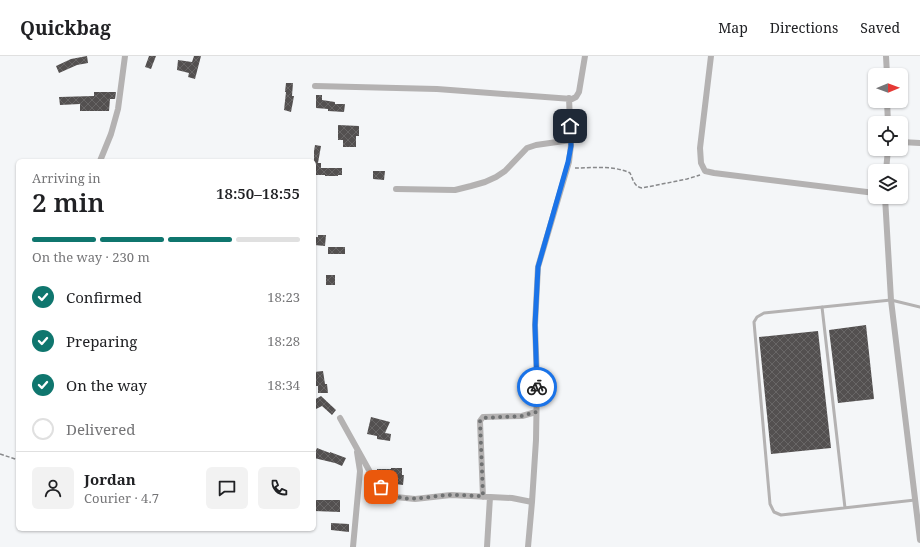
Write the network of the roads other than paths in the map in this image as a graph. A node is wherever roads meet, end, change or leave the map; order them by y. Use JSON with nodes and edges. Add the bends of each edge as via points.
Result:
{"nodes":[{"id":1,"x":125,"y":56,"type":"edge"},
{"id":2,"x":585,"y":56,"type":"edge"},
{"id":3,"x":711,"y":56,"type":"edge"},
{"id":4,"x":886,"y":56,"type":"edge"},
{"id":5,"x":886,"y":68,"type":"edge"},
{"id":6,"x":315,"y":86,"type":"dead end"},
{"id":7,"x":569,"y":98,"type":"junction"},
{"id":8,"x":571,"y":140,"type":"junction"},
{"id":9,"x":908,"y":142,"type":"edge"},
{"id":10,"x":920,"y":143,"type":"edge"},
{"id":11,"x":101,"y":159,"type":"edge"},
{"id":12,"x":396,"y":189,"type":"dead end"},
{"id":13,"x":868,"y":192,"type":"edge"},
{"id":14,"x":885,"y":204,"type":"edge"},
{"id":15,"x":891,"y":300,"type":"junction"},
{"id":16,"x":822,"y":307,"type":"junction"},
{"id":17,"x":920,"y":307,"type":"edge"},
{"id":18,"x":536,"y":412,"type":"junction"},
{"id":19,"x":340,"y":418,"type":"dead end"},
{"id":20,"x":357,"y":448,"type":"junction"},
{"id":21,"x":483,"y":496,"type":"junction"},
{"id":22,"x":490,"y":497,"type":"junction"},
{"id":23,"x":915,"y":500,"type":"junction"},
{"id":24,"x":532,"y":502,"type":"junction"},
{"id":25,"x":845,"y":508,"type":"junction"},
{"id":26,"x":920,"y":540,"type":"edge"},
{"id":27,"x":353,"y":547,"type":"edge"},
{"id":28,"x":487,"y":547,"type":"edge"},
{"id":29,"x":528,"y":547,"type":"edge"}],
"edges":[{"from":1,"to":11,"type":"street","via":[[118,109]]},
{"from":2,"to":7,"type":"street","via":[[579,92],[576,97]]},
{"from":3,"to":13,"type":"street","via":[[700,148],[701,163],[705,171]]},
{"from":4,"to":5,"type":"street"},
{"from":6,"to":7,"type":"street","via":[[437,88]]},
{"from":7,"to":8,"type":"street"},
{"from":8,"to":12,"type":"street","via":[[527,148],[505,171],[485,182],[455,190]]},
{"from":8,"to":18,"type":"street","via":[[567,168],[538,267],[535,325]]},
{"from":9,"to":10,"type":"street"},
{"from":14,"to":15,"type":"street"},
{"from":15,"to":16,"type":"lane"},
{"from":15,"to":17,"type":"lane"},
{"from":15,"to":23,"type":"street"},
{"from":16,"to":25,"type":"lane"},
{"from":16,"to":25,"type":"lane","via":[[764,313],[754,322],[770,504],[774,512],[781,515]]},
{"from":18,"to":21,"type":"street","via":[[522,416],[483,418],[480,421]]},
{"from":18,"to":24,"type":"street"},
{"from":19,"to":20,"type":"street"},
{"from":20,"to":21,"type":"street","via":[[375,481],[396,497],[415,499],[452,495]]},
{"from":20,"to":27,"type":"street","via":[[360,471]]},
{"from":21,"to":22,"type":"street"},
{"from":22,"to":24,"type":"street"},
{"from":22,"to":28,"type":"street"},
{"from":23,"to":25,"type":"lane"},
{"from":23,"to":26,"type":"street"},
{"from":24,"to":29,"type":"street"}]}
